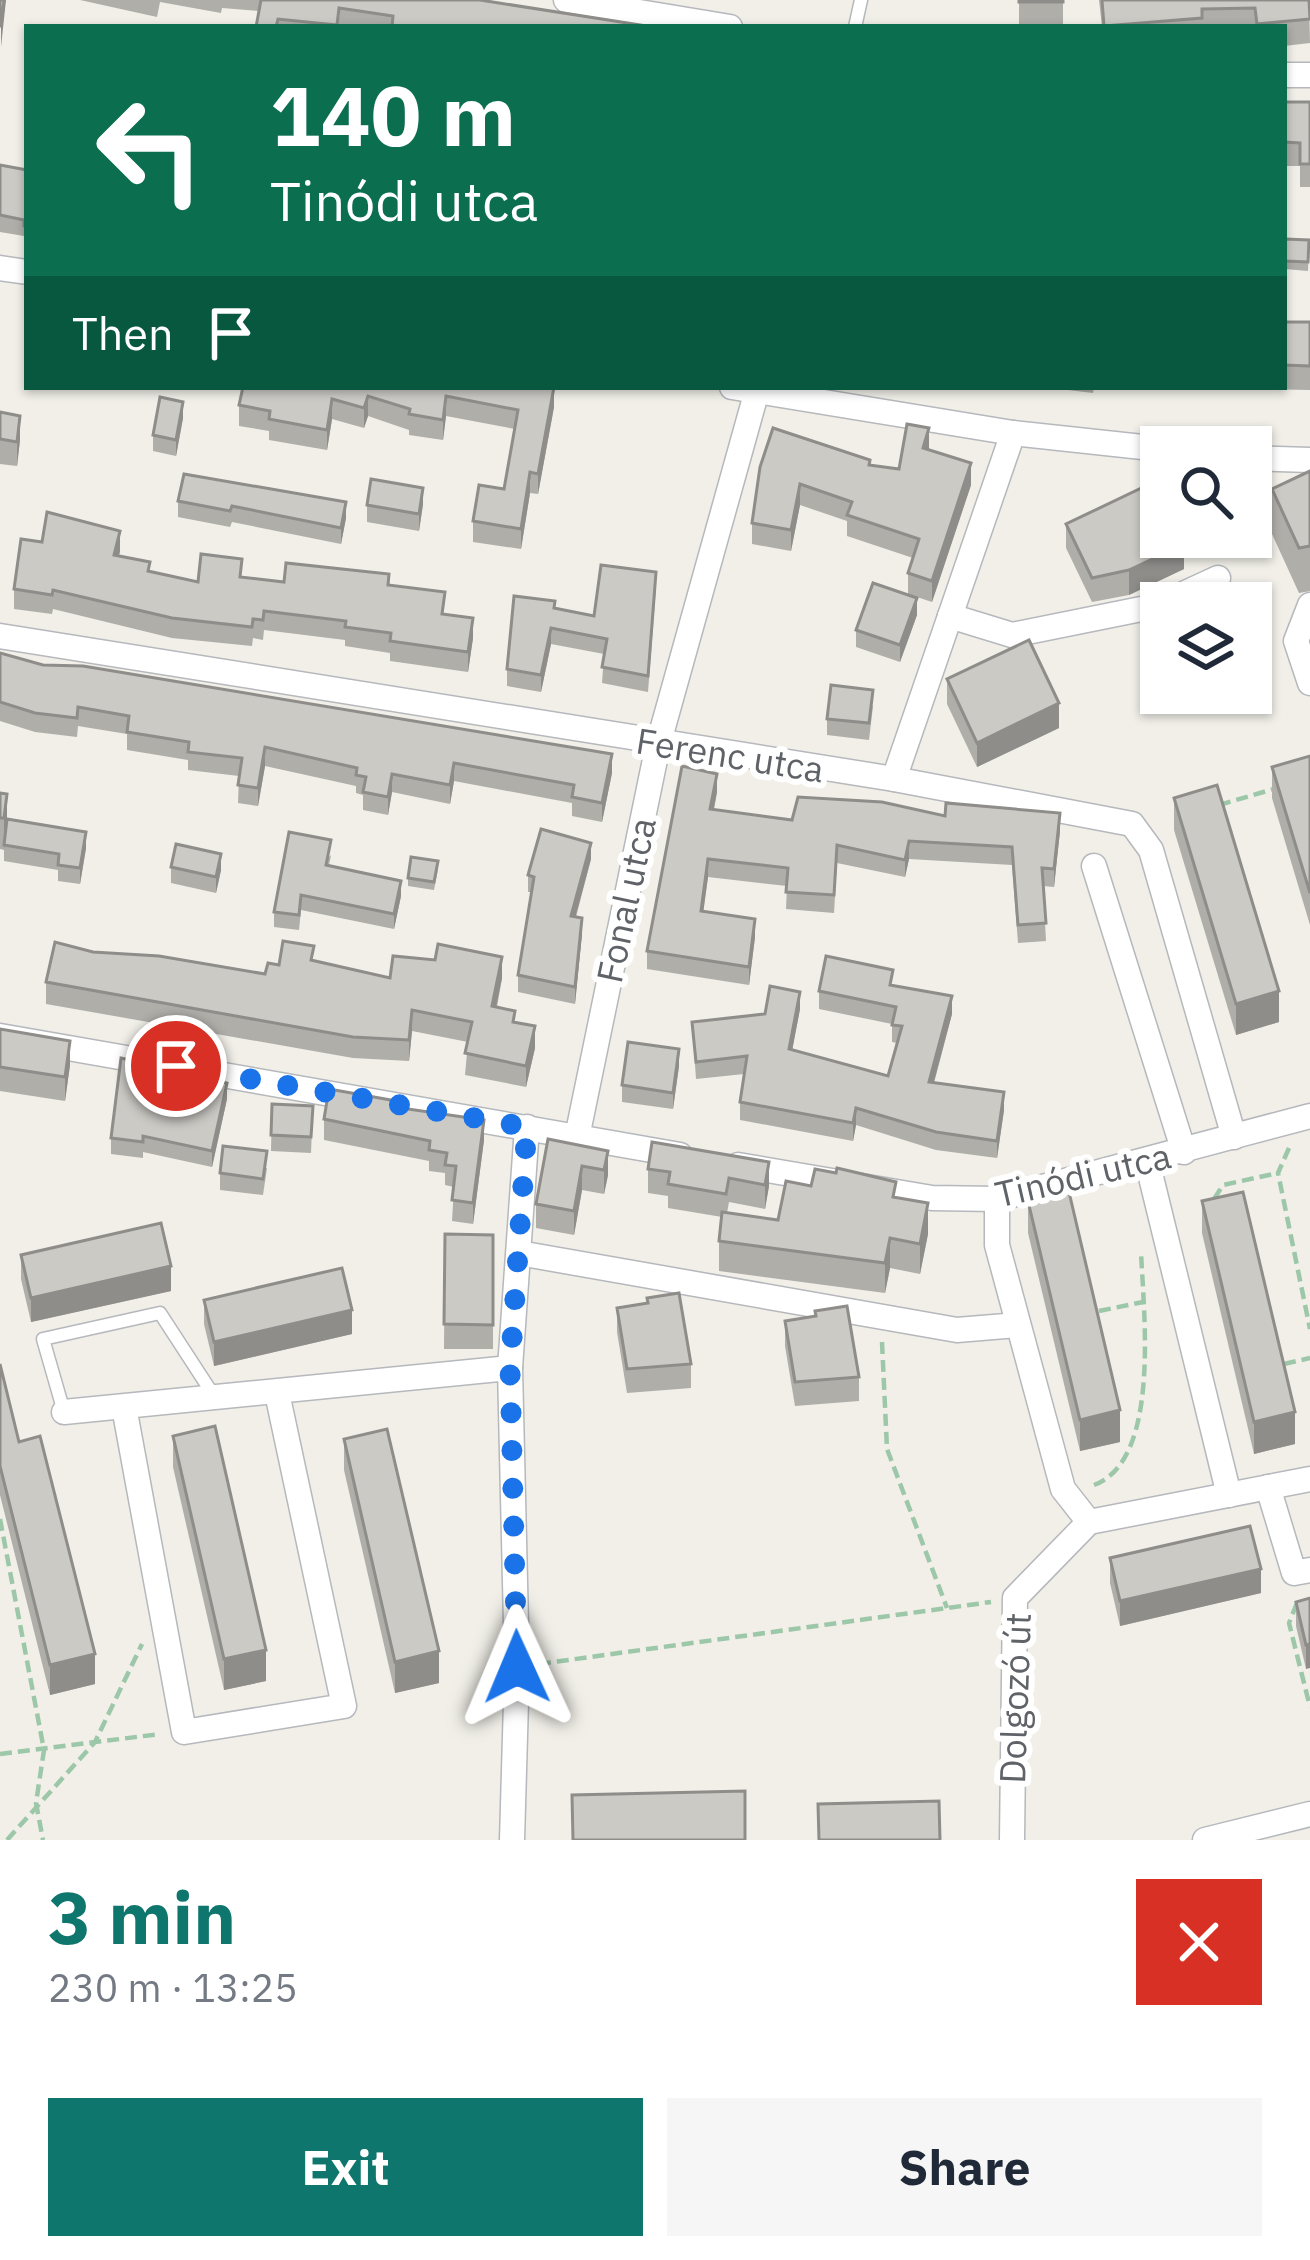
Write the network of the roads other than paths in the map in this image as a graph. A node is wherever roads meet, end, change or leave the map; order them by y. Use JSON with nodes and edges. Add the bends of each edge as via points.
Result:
{"nodes":[{"id":1,"x":566,"y":0,"type":"edge"},
{"id":2,"x":712,"y":24,"type":"edge"},
{"id":3,"x":748,"y":390,"type":"edge"},
{"id":4,"x":761,"y":390,"type":"edge"},
{"id":5,"x":1013,"y":433,"type":"junction"},
{"id":6,"x":1140,"y":447,"type":"edge"},
{"id":7,"x":1272,"y":459,"type":"edge"},
{"id":8,"x":1310,"y":460,"type":"edge"},
{"id":9,"x":1218,"y":578,"type":"dead end"},
{"id":10,"x":1211,"y":582,"type":"edge"},
{"id":11,"x":1310,"y":605,"type":"edge"},
{"id":12,"x":1140,"y":613,"type":"edge"},
{"id":13,"x":950,"y":616,"type":"junction"},
{"id":14,"x":0,"y":636,"type":"edge"},
{"id":15,"x":1310,"y":683,"type":"edge"},
{"id":16,"x":658,"y":745,"type":"junction"},
{"id":17,"x":893,"y":779,"type":"junction"},
{"id":18,"x":1094,"y":866,"type":"dead end"},
{"id":19,"x":0,"y":1036,"type":"edge"},
{"id":20,"x":1306,"y":1123,"type":"edge"},
{"id":21,"x":527,"y":1127,"type":"junction"},
{"id":22,"x":577,"y":1137,"type":"junction"},
{"id":23,"x":1234,"y":1137,"type":"junction"},
{"id":24,"x":1184,"y":1152,"type":"junction"},
{"id":25,"x":1148,"y":1162,"type":"junction"},
{"id":26,"x":997,"y":1199,"type":"junction"},
{"id":27,"x":519,"y":1253,"type":"junction"},
{"id":28,"x":1018,"y":1325,"type":"junction"},
{"id":29,"x":510,"y":1368,"type":"junction"},
{"id":30,"x":278,"y":1393,"type":"junction"},
{"id":31,"x":215,"y":1399,"type":"junction"},
{"id":32,"x":124,"y":1407,"type":"junction"},
{"id":33,"x":64,"y":1412,"type":"joint"},
{"id":34,"x":1310,"y":1479,"type":"edge"},
{"id":35,"x":1268,"y":1487,"type":"junction"},
{"id":36,"x":1229,"y":1495,"type":"junction"},
{"id":37,"x":1089,"y":1522,"type":"junction"},
{"id":38,"x":1306,"y":1579,"type":"edge"},
{"id":39,"x":1310,"y":1814,"type":"edge"},
{"id":40,"x":512,"y":1840,"type":"edge"},
{"id":41,"x":1012,"y":1840,"type":"edge"},
{"id":42,"x":1205,"y":1840,"type":"edge"}],
"edges":[{"from":1,"to":2,"type":"street"},
{"from":3,"to":16,"type":"street","name":"Fonal utca"},
{"from":4,"to":5,"type":"street"},
{"from":5,"to":6,"type":"street"},
{"from":5,"to":13,"type":"street"},
{"from":7,"to":8,"type":"street"},
{"from":9,"to":10,"type":"street"},
{"from":11,"to":15,"type":"street","via":[[1296,641]]},
{"from":12,"to":13,"type":"street","via":[[1012,635]]},
{"from":13,"to":17,"type":"street"},
{"from":14,"to":16,"type":"street","name":"Ferenc utca"},
{"from":16,"to":17,"type":"street","name":"Ferenc utca"},
{"from":16,"to":22,"type":"street","name":"Fonal utca"},
{"from":17,"to":23,"type":"street","name":"Ferenc utca","via":[[1138,828]]},
{"from":18,"to":24,"type":"street"},
{"from":19,"to":21,"type":"street","name":"Tinódi utca"},
{"from":20,"to":23,"type":"street","name":"Tinódi utca"},
{"from":21,"to":22,"type":"street","name":"Tinódi utca"},
{"from":21,"to":27,"type":"street"},
{"from":22,"to":26,"type":"street","name":"Tinódi utca","via":[[932,1198]]},
{"from":23,"to":24,"type":"street","name":"Tinódi utca"},
{"from":24,"to":25,"type":"street","name":"Tinódi utca"},
{"from":25,"to":26,"type":"street","name":"Tinódi utca"},
{"from":25,"to":36,"type":"street"},
{"from":26,"to":28,"type":"street","via":[[997,1245]]},
{"from":27,"to":28,"type":"street","via":[[957,1330]]},
{"from":27,"to":29,"type":"street"},
{"from":28,"to":37,"type":"street","via":[[1063,1489]]},
{"from":29,"to":30,"type":"street"},
{"from":29,"to":40,"type":"street"},
{"from":30,"to":31,"type":"street"},
{"from":30,"to":32,"type":"street","via":[[344,1706],[184,1732]]},
{"from":31,"to":32,"type":"street"},
{"from":31,"to":33,"type":"lane","via":[[160,1313],[43,1339]]},
{"from":32,"to":33,"type":"street"},
{"from":34,"to":35,"type":"street"},
{"from":35,"to":36,"type":"street"},
{"from":35,"to":38,"type":"street","via":[[1294,1573]]},
{"from":36,"to":37,"type":"street"},
{"from":37,"to":41,"type":"street","name":"Dolgozó út","via":[[1015,1598]]},
{"from":39,"to":42,"type":"street"}]}
